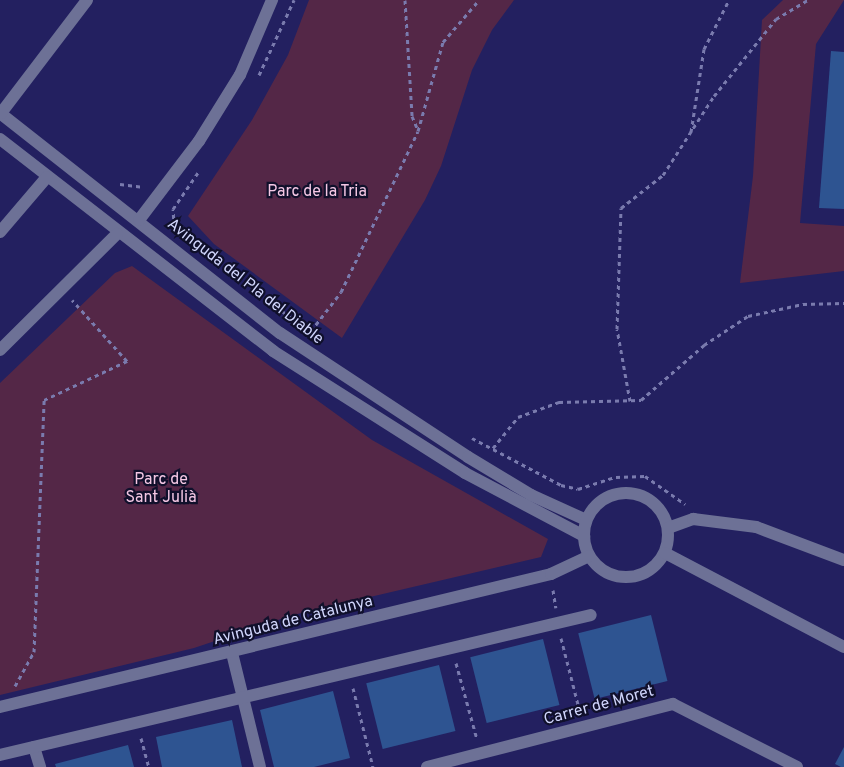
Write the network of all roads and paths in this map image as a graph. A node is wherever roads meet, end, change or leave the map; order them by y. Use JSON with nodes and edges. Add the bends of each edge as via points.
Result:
{"nodes":[{"id":1,"x":87,"y":0,"type":"edge"},
{"id":2,"x":272,"y":0,"type":"edge"},
{"id":3,"x":294,"y":0,"type":"edge"},
{"id":4,"x":404,"y":0,"type":"edge"},
{"id":5,"x":479,"y":0,"type":"edge"},
{"id":6,"x":729,"y":0,"type":"edge"},
{"id":7,"x":808,"y":0,"type":"edge"},
{"id":8,"x":257,"y":80,"type":"dead end"},
{"id":9,"x":0,"y":113,"type":"edge"},
{"id":10,"x":418,"y":131,"type":"junction"},
{"id":11,"x":690,"y":135,"type":"junction"},
{"id":12,"x":0,"y":139,"type":"edge"},
{"id":13,"x":202,"y":168,"type":"dead end"},
{"id":14,"x":47,"y":178,"type":"junction"},
{"id":15,"x":115,"y":180,"type":"dead end"},
{"id":16,"x":159,"y":198,"type":"junction"},
{"id":17,"x":173,"y":209,"type":"junction"},
{"id":18,"x":139,"y":220,"type":"junction"},
{"id":19,"x":0,"y":232,"type":"edge"},
{"id":20,"x":178,"y":233,"type":"dead end"},
{"id":21,"x":116,"y":234,"type":"junction"},
{"id":22,"x":62,"y":288,"type":"junction"},
{"id":23,"x":266,"y":299,"type":"dead end"},
{"id":24,"x":844,"y":303,"type":"edge"},
{"id":25,"x":311,"y":331,"type":"junction"},
{"id":26,"x":318,"y":336,"type":"dead end"},
{"id":27,"x":0,"y":350,"type":"edge"},
{"id":28,"x":630,"y":401,"type":"junction"},
{"id":29,"x":466,"y":435,"type":"dead end"},
{"id":30,"x":493,"y":448,"type":"junction"},
{"id":31,"x":694,"y":508,"type":"dead end"},
{"id":32,"x":586,"y":520,"type":"junction"},
{"id":33,"x":668,"y":528,"type":"junction"},
{"id":34,"x":584,"y":536,"type":"junction"},
{"id":35,"x":665,"y":553,"type":"junction"},
{"id":36,"x":589,"y":556,"type":"junction"},
{"id":37,"x":844,"y":560,"type":"edge"},
{"id":38,"x":591,"y":615,"type":"dead end"},
{"id":39,"x":557,"y":623,"type":"junction"},
{"id":40,"x":844,"y":647,"type":"edge"},
{"id":41,"x":452,"y":648,"type":"junction"},
{"id":42,"x":232,"y":652,"type":"junction"},
{"id":43,"x":350,"y":672,"type":"junction"},
{"id":44,"x":243,"y":698,"type":"junction"},
{"id":45,"x":2,"y":706,"type":"edge"},
{"id":46,"x":137,"y":723,"type":"junction"},
{"id":47,"x":584,"y":725,"type":"junction"},
{"id":48,"x":34,"y":748,"type":"junction"},
{"id":49,"x":0,"y":755,"type":"edge"},
{"id":50,"x":483,"y":761,"type":"edge"},
{"id":51,"x":40,"y":767,"type":"edge"},
{"id":52,"x":149,"y":767,"type":"edge"},
{"id":53,"x":260,"y":767,"type":"edge"},
{"id":54,"x":373,"y":767,"type":"edge"},
{"id":55,"x":427,"y":767,"type":"edge"},
{"id":56,"x":797,"y":767,"type":"edge"}],
"edges":[{"from":1,"to":9,"type":"street"},
{"from":2,"to":16,"type":"street","via":[[240,75]]},
{"from":3,"to":8,"type":"path"},
{"from":4,"to":10,"type":"path","via":[[412,116]]},
{"from":5,"to":10,"type":"path","via":[[443,42]]},
{"from":6,"to":11,"type":"path","via":[[704,49]]},
{"from":7,"to":11,"type":"path","via":[[776,19],[714,96]]},
{"from":9,"to":18,"type":"street","name":"Avinguda del Pla del Diable"},
{"from":10,"to":25,"type":"path","via":[[341,292]]},
{"from":11,"to":28,"type":"path","via":[[663,175],[621,208],[617,329]]},
{"from":12,"to":14,"type":"street","name":"Avinguda del Pla del Diable"},
{"from":13,"to":17,"type":"path"},
{"from":14,"to":19,"type":"street"},
{"from":14,"to":21,"type":"street","name":"Avinguda del Pla del Diable"},
{"from":15,"to":16,"type":"path","via":[[130,188],[142,186]]},
{"from":16,"to":17,"type":"path"},
{"from":16,"to":18,"type":"street"},
{"from":17,"to":20,"type":"path","via":[[172,225]]},
{"from":18,"to":32,"type":"street","name":"Avinguda del Pla del Diable","via":[[280,333],[476,462],[531,495]]},
{"from":21,"to":22,"type":"street"},
{"from":21,"to":34,"type":"street","name":"Avinguda del Pla del Diable","via":[[273,351],[465,473]]},
{"from":22,"to":27,"type":"street"},
{"from":22,"to":45,"type":"path","via":[[127,361],[44,400],[34,652]]},
{"from":23,"to":25,"type":"path"},
{"from":24,"to":28,"type":"path","via":[[803,304],[748,316],[704,345],[641,400]]},
{"from":25,"to":26,"type":"path"},
{"from":28,"to":30,"type":"path","via":[[559,402],[518,417]]},
{"from":29,"to":30,"type":"path"},
{"from":30,"to":31,"type":"path","via":[[578,489],[616,477],[645,476]]},
{"from":32,"to":33,"type":"street","via":[[604,498],[630,492],[656,504]]},
{"from":32,"to":34,"type":"street"},
{"from":33,"to":35,"type":"street"},
{"from":33,"to":37,"type":"street","via":[[693,520],[756,526]]},
{"from":34,"to":36,"type":"street"},
{"from":35,"to":36,"type":"street","via":[[647,572],[621,577],[597,566]]},
{"from":35,"to":40,"type":"street"},
{"from":36,"to":42,"type":"street","name":"Avinguda de Catalunya","via":[[551,574]]},
{"from":38,"to":39,"type":"street"},
{"from":39,"to":41,"type":"street"},
{"from":39,"to":47,"type":"path"},
{"from":41,"to":43,"type":"street"},
{"from":41,"to":50,"type":"path"},
{"from":42,"to":44,"type":"street"},
{"from":42,"to":45,"type":"street","name":"Avinguda de Catalunya"},
{"from":43,"to":44,"type":"street"},
{"from":43,"to":54,"type":"path"},
{"from":44,"to":46,"type":"street"},
{"from":44,"to":53,"type":"street"},
{"from":46,"to":48,"type":"street"},
{"from":46,"to":52,"type":"path"},
{"from":47,"to":50,"type":"street","name":"Carrer de Moret"},
{"from":47,"to":56,"type":"street","name":"Carrer de Moret","via":[[673,704]]},
{"from":48,"to":49,"type":"street"},
{"from":48,"to":51,"type":"street"},
{"from":50,"to":55,"type":"street","name":"Carrer de Moret"}]}
